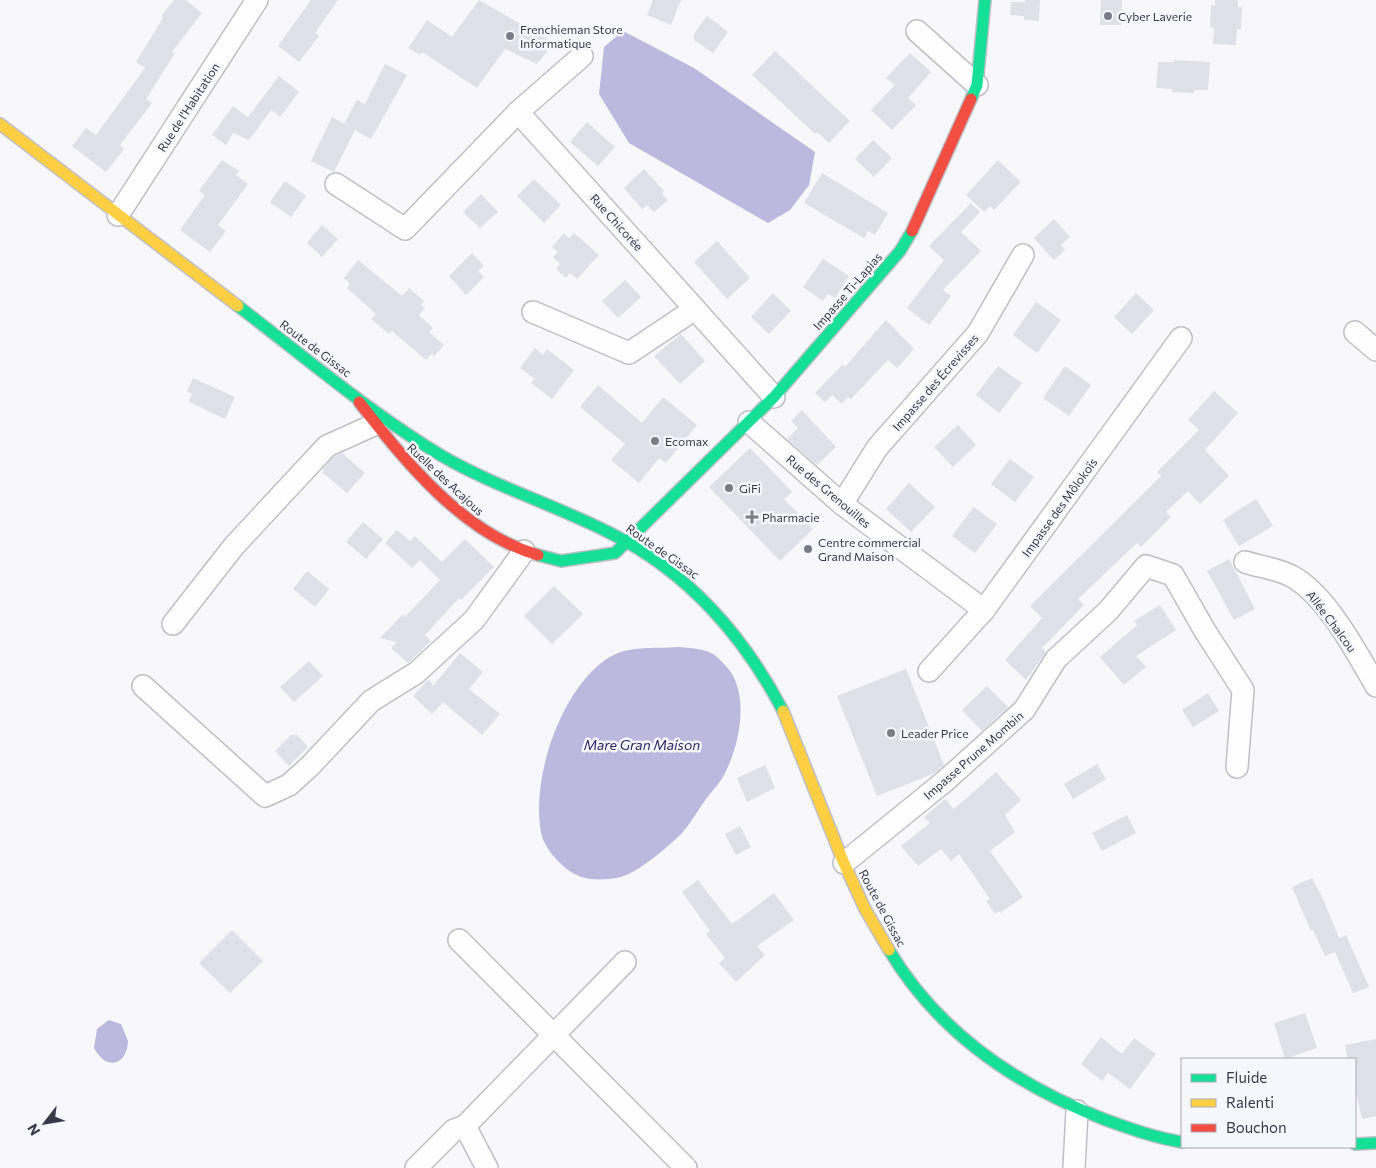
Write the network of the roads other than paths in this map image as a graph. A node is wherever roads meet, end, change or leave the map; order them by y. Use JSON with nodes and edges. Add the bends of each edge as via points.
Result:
{"nodes":[{"id":1,"x":257,"y":0,"type":"edge"},
{"id":2,"x":985,"y":0,"type":"edge"},
{"id":3,"x":917,"y":31,"type":"dead end"},
{"id":4,"x":582,"y":56,"type":"dead end"},
{"id":5,"x":977,"y":85,"type":"junction"},
{"id":6,"x":518,"y":112,"type":"junction"},
{"id":7,"x":0,"y":124,"type":"edge"},
{"id":8,"x":336,"y":184,"type":"dead end"},
{"id":9,"x":118,"y":215,"type":"junction"},
{"id":10,"x":1023,"y":256,"type":"dead end"},
{"id":11,"x":695,"y":309,"type":"junction"},
{"id":12,"x":534,"y":312,"type":"dead end"},
{"id":13,"x":1355,"y":332,"type":"dead end"},
{"id":14,"x":1181,"y":338,"type":"dead end"},
{"id":15,"x":1376,"y":350,"type":"edge"},
{"id":16,"x":352,"y":393,"type":"junction"},
{"id":17,"x":774,"y":397,"type":"junction"},
{"id":18,"x":749,"y":422,"type":"junction"},
{"id":19,"x":376,"y":424,"type":"junction"},
{"id":20,"x":842,"y":504,"type":"junction"},
{"id":21,"x":629,"y":542,"type":"junction"},
{"id":22,"x":524,"y":551,"type":"junction"},
{"id":23,"x":1246,"y":562,"type":"dead end"},
{"id":24,"x":984,"y":610,"type":"junction"},
{"id":25,"x":173,"y":624,"type":"dead end"},
{"id":26,"x":929,"y":671,"type":"dead end"},
{"id":27,"x":143,"y":686,"type":"dead end"},
{"id":28,"x":1376,"y":686,"type":"edge"},
{"id":29,"x":1237,"y":767,"type":"dead end"},
{"id":30,"x":844,"y":863,"type":"junction"},
{"id":31,"x":459,"y":940,"type":"dead end"},
{"id":32,"x":626,"y":962,"type":"dead end"},
{"id":33,"x":553,"y":1035,"type":"junction"},
{"id":34,"x":1077,"y":1111,"type":"junction"},
{"id":35,"x":465,"y":1126,"type":"junction"},
{"id":36,"x":1181,"y":1142,"type":"edge"},
{"id":37,"x":1376,"y":1143,"type":"edge"},
{"id":38,"x":1356,"y":1144,"type":"edge"},
{"id":39,"x":416,"y":1168,"type":"edge"},
{"id":40,"x":487,"y":1168,"type":"edge"},
{"id":41,"x":686,"y":1168,"type":"edge"},
{"id":42,"x":1074,"y":1168,"type":"edge"}],
"edges":[{"from":1,"to":9,"type":"street","name":"Rue de l'Habitation"},
{"from":2,"to":5,"type":"main road","name":"Impasse Ti-Lapias"},
{"from":3,"to":5,"type":"street"},
{"from":4,"to":6,"type":"street"},
{"from":5,"to":17,"type":"main road","name":"Impasse Ti-Lapias","via":[[919,219],[900,251]]},
{"from":6,"to":8,"type":"street","via":[[405,229]]},
{"from":6,"to":11,"type":"street","name":"Rue Chicorée"},
{"from":7,"to":9,"type":"main road","name":"Route de Gissac"},
{"from":9,"to":16,"type":"main road","name":"Route de Gissac"},
{"from":10,"to":20,"type":"street","name":"Impasse des Écrevisses","via":[[978,333],[877,448]]},
{"from":11,"to":12,"type":"street","via":[[629,353]]},
{"from":11,"to":17,"type":"street","name":"Rue Chicorée"},
{"from":13,"to":15,"type":"street"},
{"from":14,"to":24,"type":"street","name":"Impasse des Môlokoïs"},
{"from":16,"to":19,"type":"main road","name":"Ruelle des Acajous"},
{"from":16,"to":21,"type":"main road","name":"Route de Gissac","via":[[443,456]]},
{"from":17,"to":18,"type":"main road","name":"Impasse Ti-Lapias"},
{"from":18,"to":20,"type":"street","name":"Rue des Grenouilles"},
{"from":18,"to":21,"type":"main road","name":"Impasse Ti-Lapias"},
{"from":19,"to":22,"type":"main road","name":"Ruelle des Acajous","via":[[398,452],[472,524]]},
{"from":19,"to":25,"type":"street","via":[[327,446],[234,546]]},
{"from":20,"to":24,"type":"street","name":"Rue des Grenouilles"},
{"from":21,"to":22,"type":"main road","name":"Ruelle des Acajous","via":[[614,553],[561,561]]},
{"from":21,"to":30,"type":"main road","name":"Route de Gissac","via":[[686,582],[704,600],[774,694],[804,758]]},
{"from":22,"to":27,"type":"street","via":[[474,620],[416,673],[371,701],[289,784],[265,796]]},
{"from":23,"to":28,"type":"street","name":"Allée Chalcou","via":[[1292,576],[1311,590],[1350,641]]},
{"from":24,"to":26,"type":"street","name":"Impasse des Môlokoïs"},
{"from":29,"to":30,"type":"street","name":"Impasse Prune Mombin","via":[[1243,690],[1173,575],[1146,566],[1108,611],[1056,659],[1024,710],[945,781]]},
{"from":30,"to":34,"type":"main road","name":"Route de Gissac","via":[[895,959],[944,1020],[991,1063]]},
{"from":31,"to":33,"type":"street"},
{"from":32,"to":33,"type":"street"},
{"from":33,"to":35,"type":"street"},
{"from":33,"to":41,"type":"street"},
{"from":34,"to":36,"type":"main road","name":"Route de Gissac"},
{"from":34,"to":42,"type":"street"},
{"from":35,"to":39,"type":"street","via":[[454,1130]]},
{"from":35,"to":40,"type":"street"},
{"from":37,"to":38,"type":"main road"}]}
